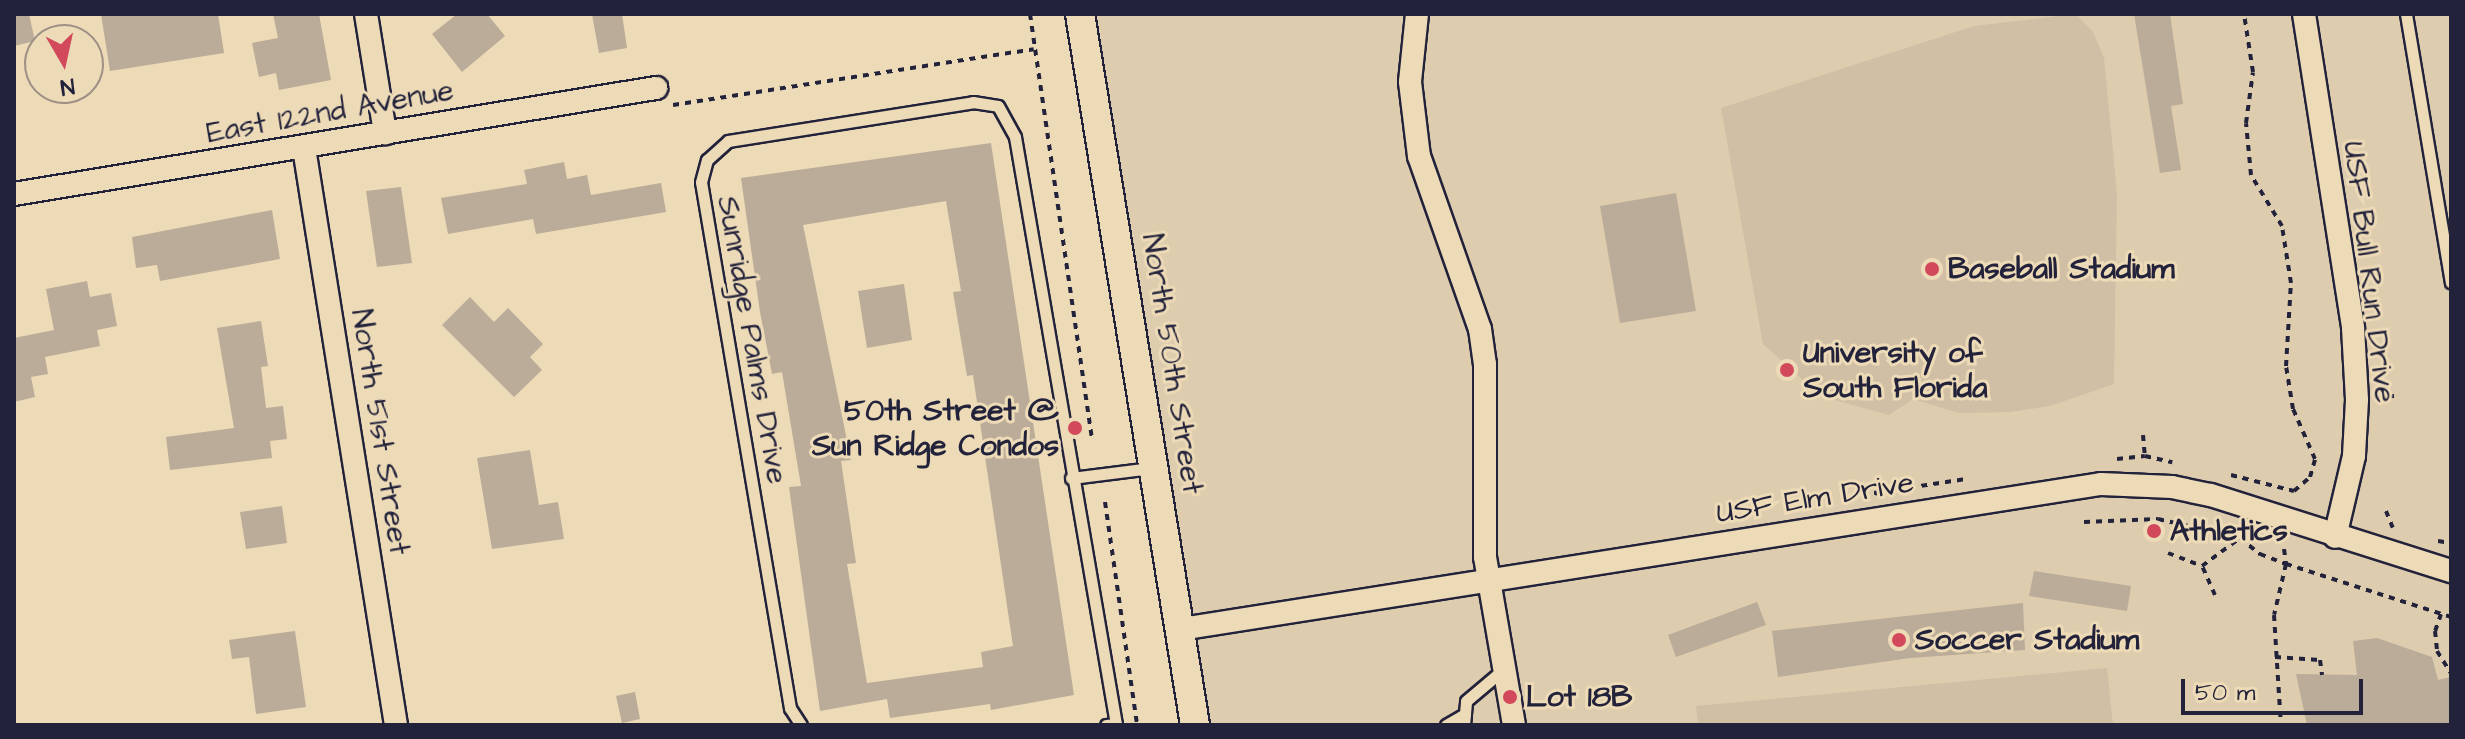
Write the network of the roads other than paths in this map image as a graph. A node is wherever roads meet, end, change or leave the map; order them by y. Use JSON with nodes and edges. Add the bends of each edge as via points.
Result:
{"nodes":[{"id":1,"x":366,"y":14,"type":"edge"},
{"id":2,"x":1080,"y":14,"type":"edge"},
{"id":3,"x":1417,"y":14,"type":"edge"},
{"id":4,"x":2304,"y":14,"type":"edge"},
{"id":5,"x":2406,"y":14,"type":"edge"},
{"id":6,"x":656,"y":88,"type":"dead end"},
{"id":7,"x":385,"y":133,"type":"junction"},
{"id":8,"x":304,"y":148,"type":"junction"},
{"id":9,"x":14,"y":194,"type":"edge"},
{"id":10,"x":2451,"y":282,"type":"edge"},
{"id":11,"x":1155,"y":467,"type":"junction"},
{"id":12,"x":1071,"y":478,"type":"junction"},
{"id":13,"x":2335,"y":537,"type":"junction"},
{"id":14,"x":2450,"y":572,"type":"edge"},
{"id":15,"x":1488,"y":580,"type":"junction"},
{"id":16,"x":1181,"y":629,"type":"junction"},
{"id":17,"x":1504,"y":668,"type":"junction"},
{"id":18,"x":1465,"y":720,"type":"edge"},
{"id":19,"x":396,"y":725,"type":"edge"},
{"id":20,"x":801,"y":725,"type":"edge"},
{"id":21,"x":1113,"y":725,"type":"edge"},
{"id":22,"x":1195,"y":725,"type":"edge"},
{"id":23,"x":1446,"y":725,"type":"edge"},
{"id":24,"x":1514,"y":725,"type":"edge"}],
"edges":[{"from":1,"to":7,"type":"street"},
{"from":2,"to":11,"type":"street","name":"North 50th Street"},
{"from":3,"to":15,"type":"street","via":[[1410,82],[1419,156],[1480,329],[1485,364]]},
{"from":4,"to":13,"type":"street","name":"USF Bull Run Drive","via":[[2353,328],[2354,456]]},
{"from":5,"to":10,"type":"lane"},
{"from":6,"to":7,"type":"street","name":"East 122nd Avenue"},
{"from":7,"to":8,"type":"street","name":"East 122nd Avenue"},
{"from":8,"to":9,"type":"street","name":"East 122nd Avenue"},
{"from":8,"to":19,"type":"street","name":"North 51st Street"},
{"from":11,"to":12,"type":"lane"},
{"from":11,"to":16,"type":"street","name":"North 50th Street"},
{"from":12,"to":20,"type":"lane","name":"Sunridge Palms Drive","via":[[1015,137],[998,106],[973,102],[728,141],[707,160],[701,182],[790,708]]},
{"from":12,"to":21,"type":"lane","name":"Sunridge Palms Drive"},
{"from":13,"to":14,"type":"street","name":"USF Elm Drive"},
{"from":13,"to":15,"type":"street","name":"USF Elm Drive","via":[[2211,495],[2172,487],[2101,484]]},
{"from":15,"to":16,"type":"street","name":"USF Elm Drive"},
{"from":15,"to":17,"type":"street"},
{"from":16,"to":22,"type":"street","name":"North 50th Street"},
{"from":17,"to":18,"type":"lane","via":[[1466,701]]},
{"from":17,"to":24,"type":"street"},
{"from":18,"to":23,"type":"lane"}]}
